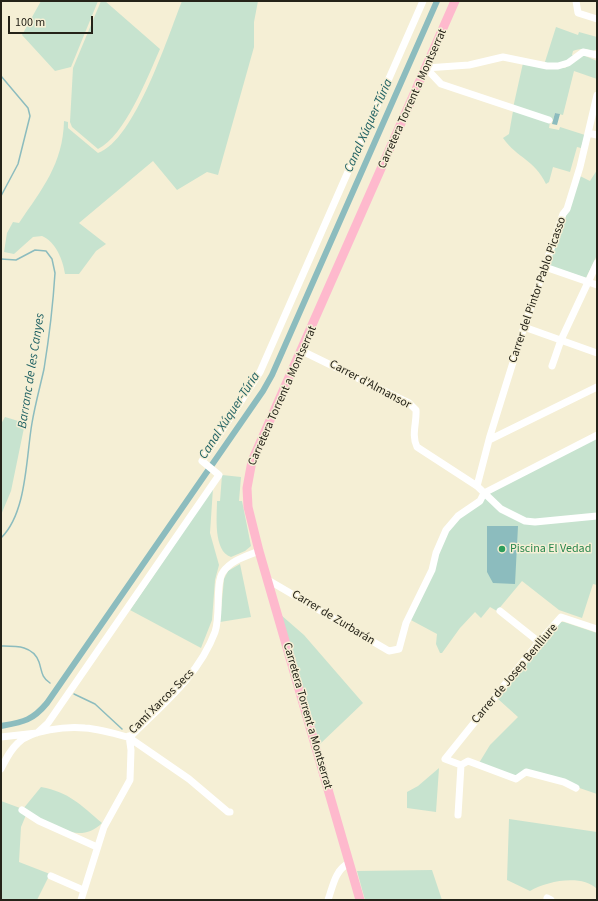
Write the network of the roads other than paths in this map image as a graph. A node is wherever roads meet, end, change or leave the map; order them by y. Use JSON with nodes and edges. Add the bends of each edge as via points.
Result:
{"nodes":[{"id":1,"x":423,"y":1,"type":"edge"},
{"id":2,"x":455,"y":1,"type":"edge"},
{"id":3,"x":576,"y":1,"type":"edge"},
{"id":4,"x":597,"y":19,"type":"edge"},
{"id":5,"x":597,"y":55,"type":"edge"},
{"id":6,"x":426,"y":68,"type":"junction"},
{"id":7,"x":597,"y":95,"type":"edge"},
{"id":8,"x":549,"y":120,"type":"dead end"},
{"id":9,"x":588,"y":133,"type":"junction"},
{"id":10,"x":597,"y":135,"type":"edge"},
{"id":11,"x":597,"y":263,"type":"edge"},
{"id":12,"x":545,"y":267,"type":"junction"},
{"id":13,"x":589,"y":282,"type":"junction"},
{"id":14,"x":597,"y":285,"type":"edge"},
{"id":15,"x":524,"y":327,"type":"junction"},
{"id":16,"x":561,"y":340,"type":"junction"},
{"id":17,"x":302,"y":351,"type":"junction"},
{"id":18,"x":597,"y":353,"type":"edge"},
{"id":19,"x":552,"y":366,"type":"dead end"},
{"id":20,"x":597,"y":387,"type":"edge"},
{"id":21,"x":597,"y":435,"type":"edge"},
{"id":22,"x":489,"y":440,"type":"junction"},
{"id":23,"x":477,"y":486,"type":"junction"},
{"id":24,"x":484,"y":493,"type":"junction"},
{"id":25,"x":597,"y":516,"type":"edge"},
{"id":26,"x":259,"y":552,"type":"junction"},
{"id":27,"x":268,"y":580,"type":"junction"},
{"id":28,"x":500,"y":610,"type":"dead end"},
{"id":29,"x":597,"y":629,"type":"edge"},
{"id":30,"x":539,"y":642,"type":"junction"},
{"id":31,"x":37,"y":733,"type":"junction"},
{"id":32,"x":1,"y":737,"type":"edge"},
{"id":33,"x":130,"y":738,"type":"junction"},
{"id":34,"x":461,"y":766,"type":"junction"},
{"id":35,"x":1,"y":768,"type":"edge"},
{"id":36,"x":576,"y":788,"type":"dead end"},
{"id":37,"x":22,"y":810,"type":"dead end"},
{"id":38,"x":230,"y":812,"type":"dead end"},
{"id":39,"x":458,"y":815,"type":"dead end"},
{"id":40,"x":97,"y":847,"type":"junction"},
{"id":41,"x":349,"y":863,"type":"junction"},
{"id":42,"x":51,"y":876,"type":"dead end"},
{"id":43,"x":83,"y":890,"type":"junction"},
{"id":44,"x":81,"y":900,"type":"edge"},
{"id":45,"x":328,"y":900,"type":"edge"},
{"id":46,"x":360,"y":900,"type":"edge"}],
"edges":[{"from":1,"to":31,"type":"street","via":[[260,372],[202,461],[219,475],[63,702],[48,723]]},
{"from":2,"to":6,"type":"main road","name":"Carretera Torrent a Montserrat"},
{"from":3,"to":4,"type":"street","via":[[578,13]]},
{"from":5,"to":6,"type":"street","via":[[583,52],[568,63],[558,66],[499,57],[469,65]]},
{"from":6,"to":8,"type":"street","via":[[440,84]]},
{"from":6,"to":17,"type":"main road","name":"Carretera Torrent a Montserrat"},
{"from":7,"to":9,"type":"street","name":"Carrer del Pintor Pablo Picasso"},
{"from":9,"to":10,"type":"street"},
{"from":9,"to":12,"type":"street","name":"Carrer del Pintor Pablo Picasso","via":[[567,209]]},
{"from":11,"to":13,"type":"street"},
{"from":12,"to":13,"type":"street"},
{"from":12,"to":15,"type":"street","name":"Carrer del Pintor Pablo Picasso"},
{"from":13,"to":14,"type":"street"},
{"from":13,"to":16,"type":"street"},
{"from":15,"to":16,"type":"street"},
{"from":15,"to":22,"type":"street","name":"Carrer del Pintor Pablo Picasso"},
{"from":16,"to":18,"type":"street"},
{"from":16,"to":19,"type":"street"},
{"from":17,"to":23,"type":"street","name":"Carrer d'Almansor","via":[[409,403],[416,410],[414,437],[417,447]]},
{"from":17,"to":26,"type":"main road","name":"Carretera Torrent a Montserrat","via":[[258,447],[249,474],[248,507]]},
{"from":20,"to":22,"type":"street"},
{"from":21,"to":24,"type":"street"},
{"from":22,"to":23,"type":"street","name":"Carrer del Pintor Pablo Picasso"},
{"from":23,"to":24,"type":"street","name":"Carrer d'Almansor"},
{"from":24,"to":25,"type":"street","name":"Carrer d'Almansor","via":[[501,509],[525,521]]},
{"from":24,"to":27,"type":"street","name":"Carrer de Zurbarán","via":[[480,501],[458,516],[446,530],[432,570],[406,624],[399,649],[389,652]]},
{"from":26,"to":27,"type":"main road","name":"Carretera Torrent a Montserrat"},
{"from":26,"to":33,"type":"street","name":"Camí Xarcos Secs","via":[[232,562],[224,570],[220,581],[218,620],[207,649],[193,673]]},
{"from":27,"to":41,"type":"main road","name":"Carretera Torrent a Montserrat"},
{"from":28,"to":30,"type":"street"},
{"from":29,"to":30,"type":"street","name":"Carrer de Josep Benlliure","via":[[561,617]]},
{"from":30,"to":34,"type":"street","name":"Carrer de Josep Benlliure","via":[[445,759]]},
{"from":31,"to":32,"type":"street"},
{"from":31,"to":33,"type":"street","name":"Camí Xarcos Secs","via":[[84,728]]},
{"from":31,"to":35,"type":"street","name":"Camí Xarcos Secs","via":[[18,742]]},
{"from":33,"to":38,"type":"street","via":[[189,779]]},
{"from":33,"to":40,"type":"street","via":[[130,780],[104,827]]},
{"from":34,"to":36,"type":"street","via":[[468,761],[516,779],[526,772],[564,782]]},
{"from":34,"to":39,"type":"street"},
{"from":37,"to":40,"type":"street","via":[[38,821]]},
{"from":40,"to":43,"type":"street"},
{"from":41,"to":45,"type":"street","via":[[342,866],[338,872]]},
{"from":41,"to":46,"type":"main road","name":"Carretera Torrent a Montserrat"},
{"from":42,"to":43,"type":"street"},
{"from":43,"to":44,"type":"street"}]}
